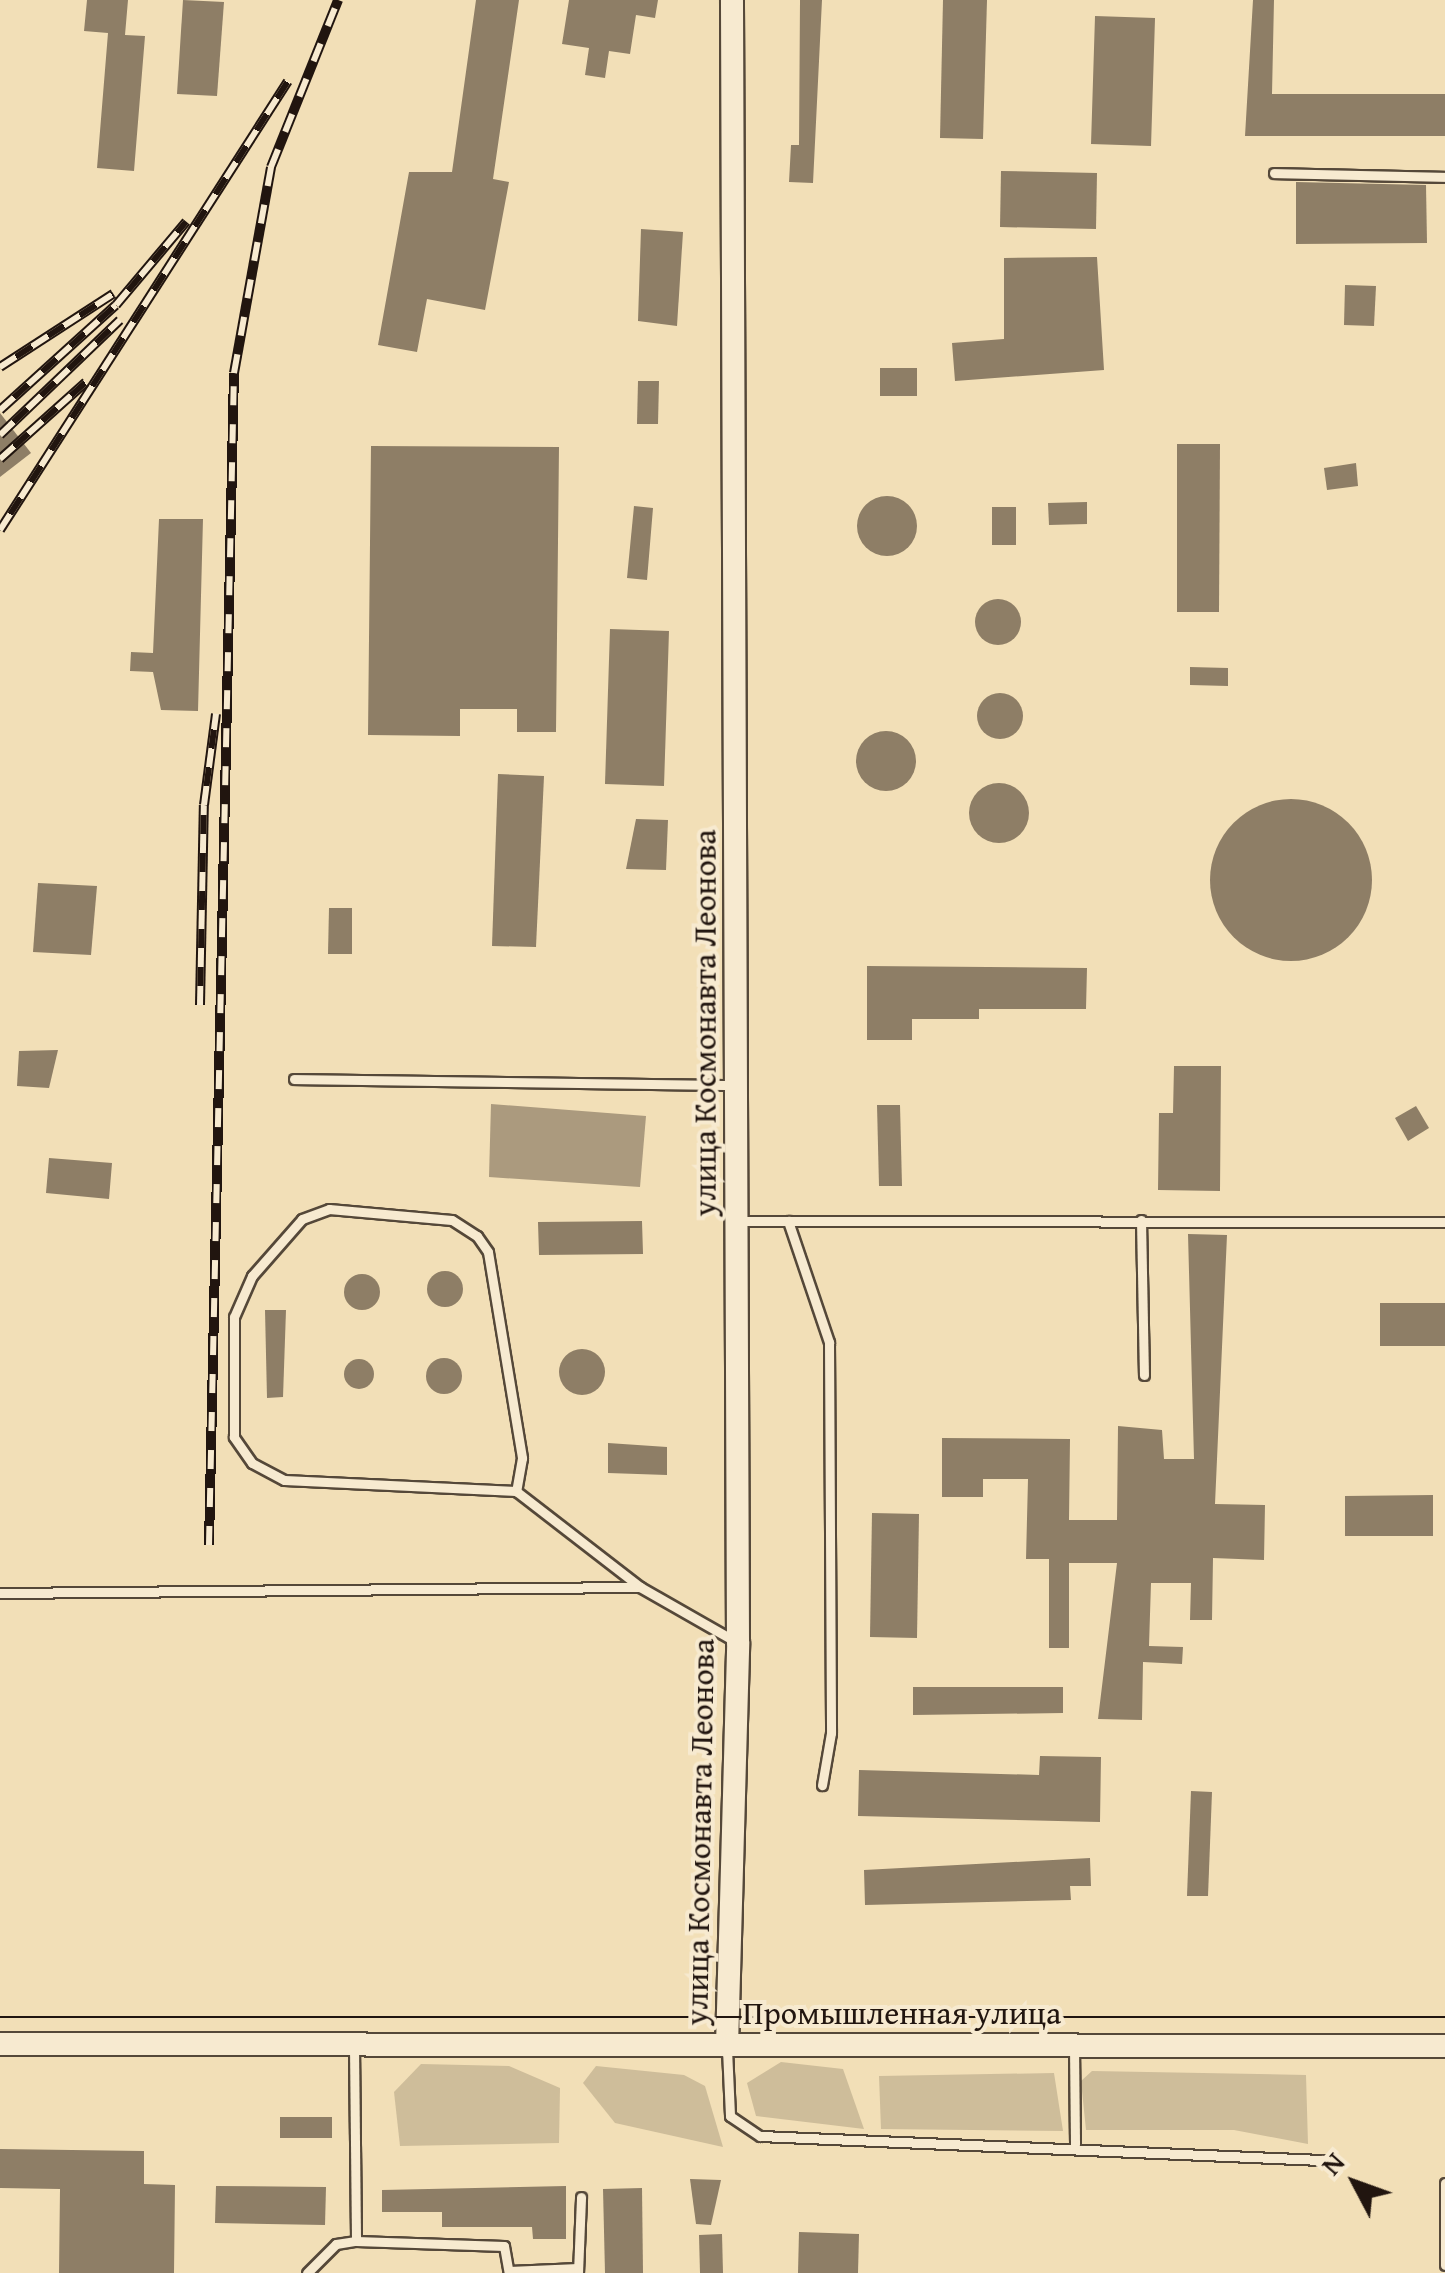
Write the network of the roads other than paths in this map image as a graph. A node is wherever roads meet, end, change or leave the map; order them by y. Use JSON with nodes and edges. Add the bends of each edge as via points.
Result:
{"nodes":[{"id":1,"x":732,"y":0,"type":"edge"},
{"id":2,"x":1274,"y":173,"type":"dead end"},
{"id":3,"x":1445,"y":177,"type":"edge"},
{"id":4,"x":294,"y":1080,"type":"dead end"},
{"id":5,"x":738,"y":1085,"type":"junction"},
{"id":6,"x":1141,"y":1220,"type":"junction"},
{"id":7,"x":788,"y":1221,"type":"junction"},
{"id":8,"x":738,"y":1222,"type":"junction"},
{"id":9,"x":1445,"y":1222,"type":"edge"},
{"id":10,"x":1144,"y":1374,"type":"dead end"},
{"id":11,"x":516,"y":1491,"type":"junction"},
{"id":12,"x":640,"y":1588,"type":"junction"},
{"id":13,"x":0,"y":1593,"type":"edge"},
{"id":14,"x":738,"y":1642,"type":"junction"},
{"id":15,"x":822,"y":1785,"type":"dead end"},
{"id":16,"x":0,"y":2044,"type":"edge"},
{"id":17,"x":354,"y":2044,"type":"junction"},
{"id":18,"x":727,"y":2046,"type":"junction"},
{"id":19,"x":1074,"y":2046,"type":"junction"},
{"id":20,"x":1445,"y":2046,"type":"edge"},
{"id":21,"x":1075,"y":2144,"type":"junction"},
{"id":22,"x":1322,"y":2160,"type":"dead end"},
{"id":23,"x":1445,"y":2183,"type":"edge"},
{"id":24,"x":581,"y":2197,"type":"dead end"},
{"id":25,"x":356,"y":2241,"type":"junction"},
{"id":26,"x":1445,"y":2265,"type":"edge"},
{"id":27,"x":578,"y":2270,"type":"edge"},
{"id":28,"x":509,"y":2272,"type":"edge"},
{"id":29,"x":307,"y":2273,"type":"edge"}],
"edges":[{"from":1,"to":5,"type":"street","name":"улица Космонавта Леонова"},
{"from":2,"to":3,"type":"lane"},
{"from":4,"to":5,"type":"lane"},
{"from":5,"to":8,"type":"street","name":"улица Космонавта Леонова"},
{"from":6,"to":7,"type":"lane"},
{"from":6,"to":9,"type":"lane"},
{"from":6,"to":10,"type":"lane"},
{"from":7,"to":8,"type":"lane"},
{"from":7,"to":15,"type":"lane","via":[[829,1342],[831,1733]]},
{"from":8,"to":14,"type":"street","name":"улица Космонавта Леонова"},
{"from":11,"to":11,"type":"lane","via":[[522,1458],[488,1252],[477,1236],[435,1219],[329,1209],[302,1219],[252,1276],[234,1317],[234,1437],[252,1463],[284,1480]]},
{"from":11,"to":12,"type":"lane"},
{"from":12,"to":13,"type":"lane"},
{"from":12,"to":14,"type":"lane"},
{"from":14,"to":18,"type":"street","name":"улица Космонавта Леонова"},
{"from":16,"to":17,"type":"street","name":"Промышленная улица"},
{"from":17,"to":18,"type":"street","name":"Промышленная улица"},
{"from":17,"to":25,"type":"lane"},
{"from":18,"to":19,"type":"street","name":"Промышленная улица"},
{"from":18,"to":21,"type":"lane","via":[[727,2107],[750,2134]]},
{"from":19,"to":20,"type":"street","name":"Промышленная улица"},
{"from":19,"to":21,"type":"lane"},
{"from":21,"to":22,"type":"lane","via":[[1114,2156]]},
{"from":23,"to":26,"type":"lane"},
{"from":24,"to":27,"type":"lane"},
{"from":25,"to":28,"type":"lane","via":[[504,2246]]},
{"from":25,"to":29,"type":"lane","via":[[336,2244]]},
{"from":27,"to":28,"type":"lane"}]}
